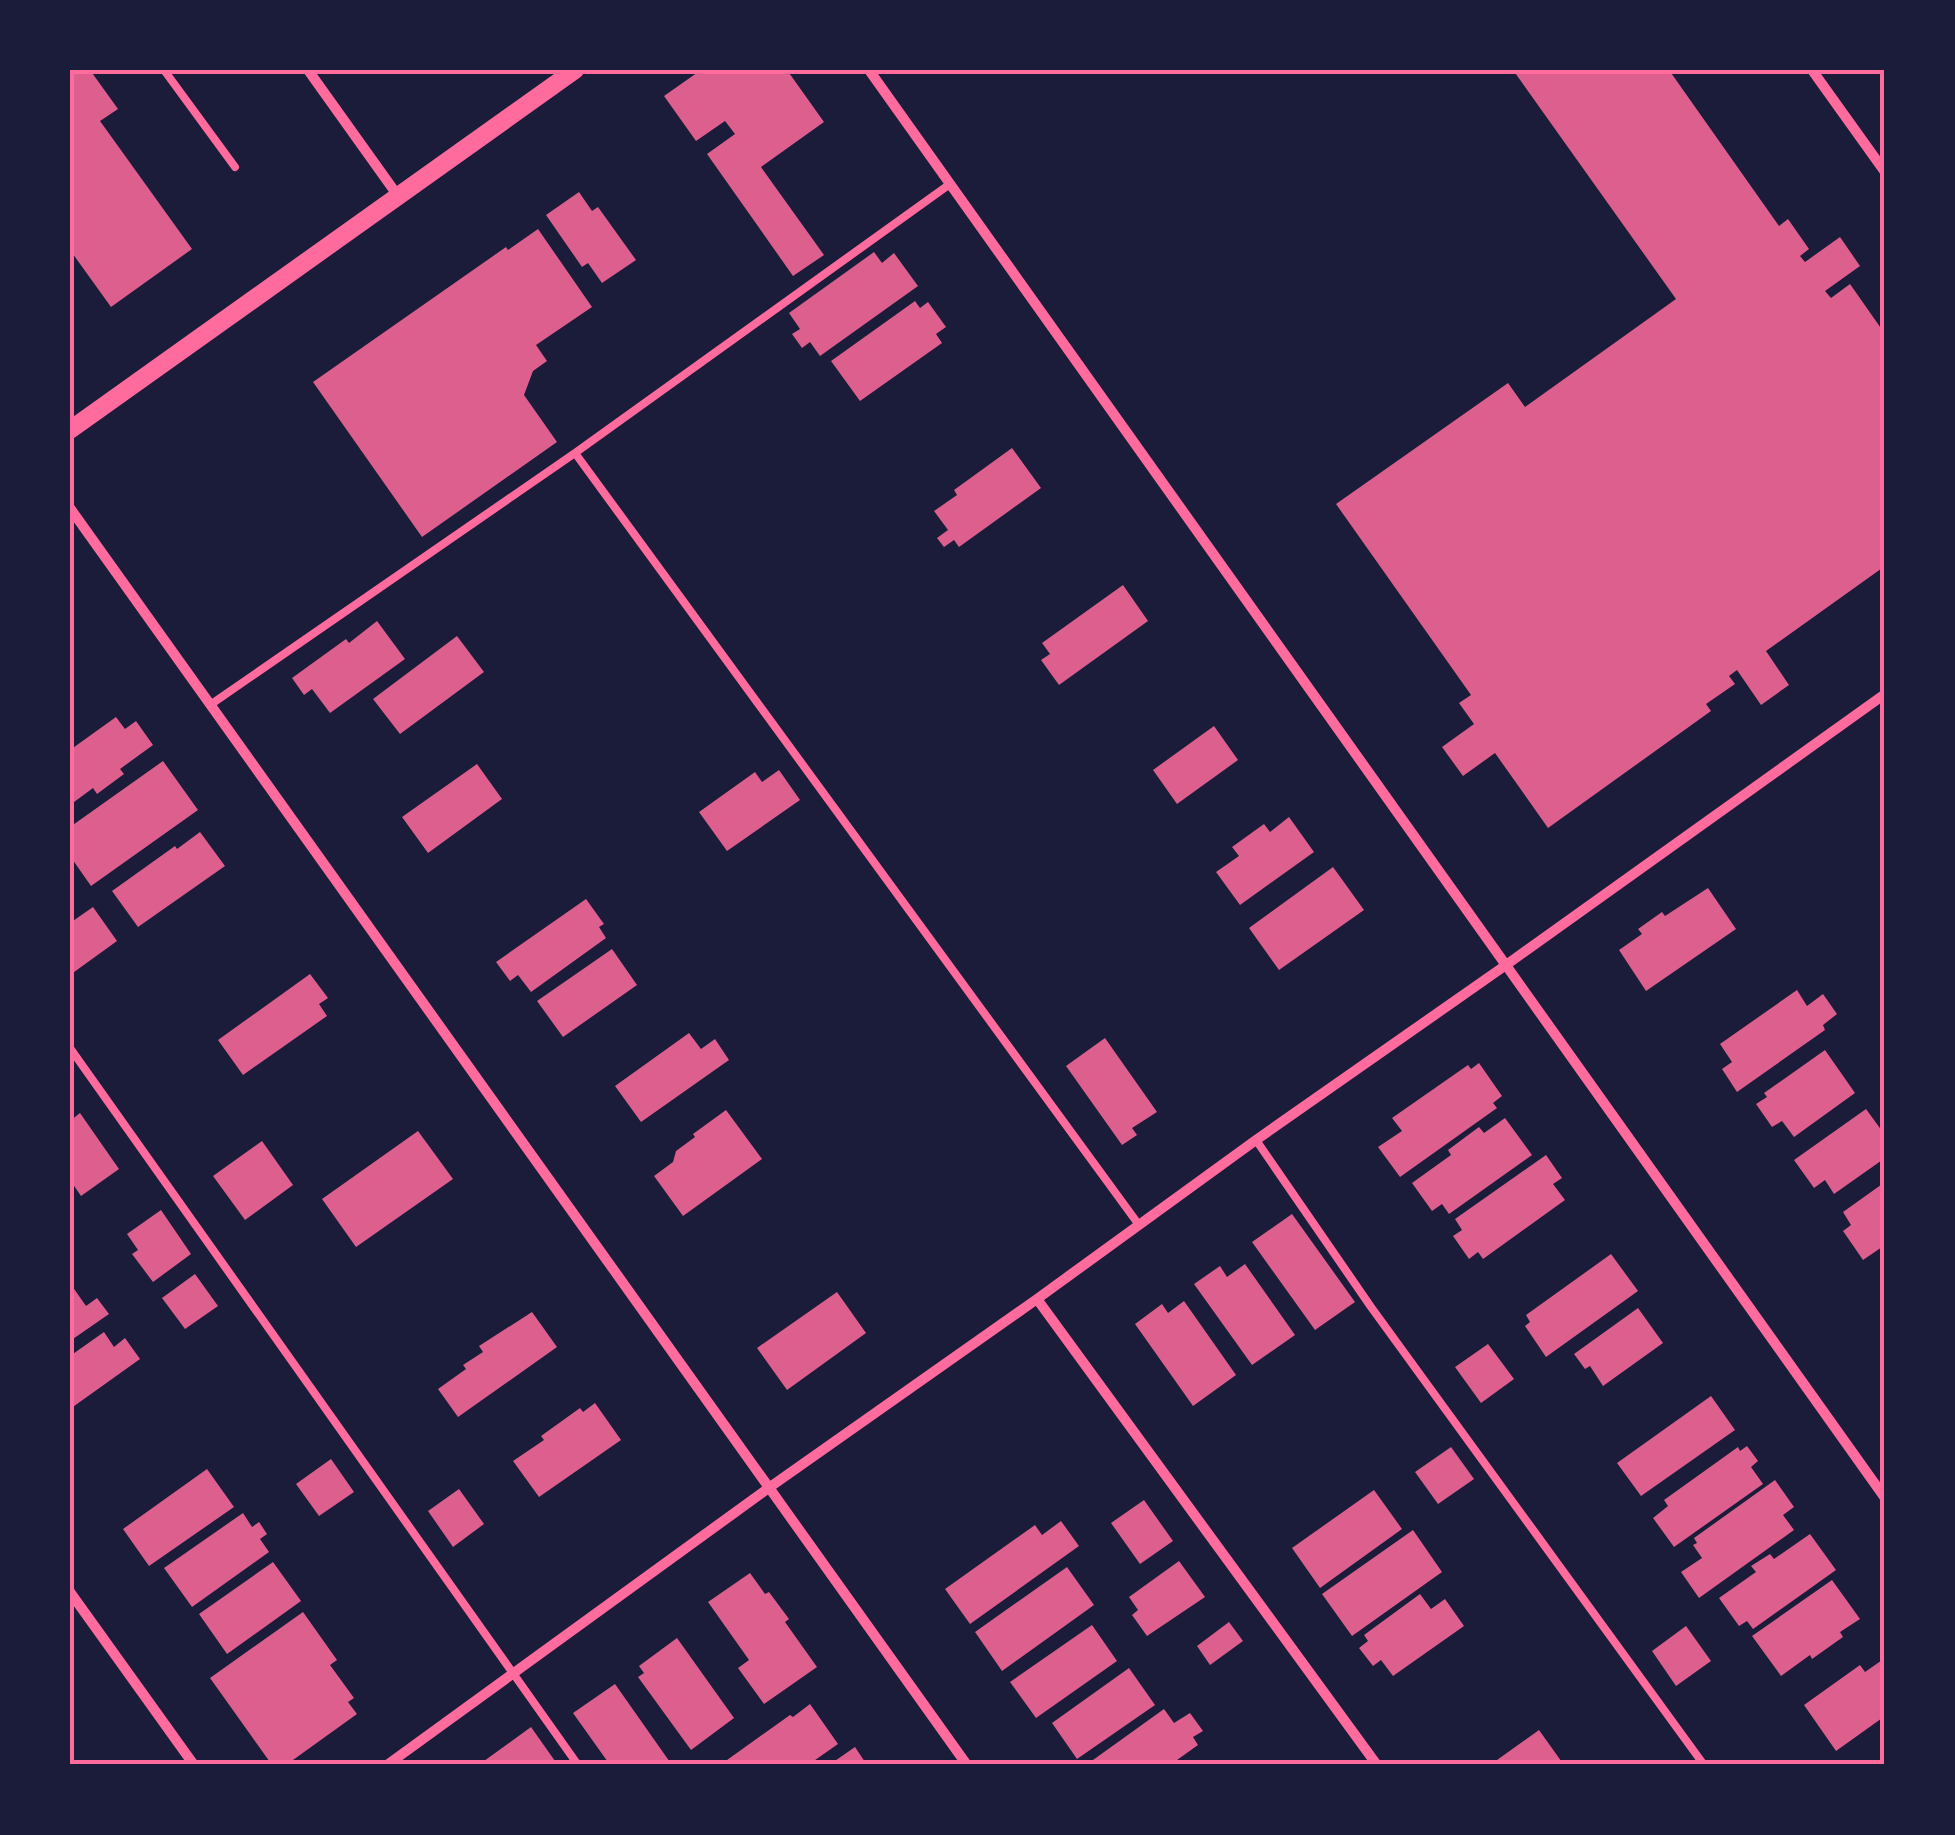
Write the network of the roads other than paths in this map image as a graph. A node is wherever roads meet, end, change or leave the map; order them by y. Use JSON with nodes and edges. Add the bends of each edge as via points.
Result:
{"nodes":[{"id":1,"x":164,"y":70,"type":"edge"},
{"id":2,"x":308,"y":70,"type":"edge"},
{"id":3,"x":574,"y":70,"type":"edge"},
{"id":4,"x":869,"y":70,"type":"edge"},
{"id":5,"x":1812,"y":70,"type":"edge"},
{"id":6,"x":235,"y":167,"type":"dead end"},
{"id":7,"x":1885,"y":172,"type":"edge"},
{"id":8,"x":950,"y":184,"type":"junction"},
{"id":9,"x":398,"y":196,"type":"junction"},
{"id":10,"x":70,"y":430,"type":"edge"},
{"id":11,"x":575,"y":454,"type":"junction"},
{"id":12,"x":70,"y":508,"type":"edge"},
{"id":13,"x":1885,"y":694,"type":"edge"},
{"id":14,"x":210,"y":705,"type":"junction"},
{"id":15,"x":1506,"y":965,"type":"junction"},
{"id":16,"x":70,"y":1048,"type":"edge"},
{"id":17,"x":1256,"y":1140,"type":"junction"},
{"id":18,"x":1139,"y":1225,"type":"junction"},
{"id":19,"x":1037,"y":1300,"type":"junction"},
{"id":20,"x":770,"y":1486,"type":"junction"},
{"id":21,"x":1885,"y":1498,"type":"edge"},
{"id":22,"x":70,"y":1592,"type":"edge"},
{"id":23,"x":513,"y":1673,"type":"junction"},
{"id":24,"x":194,"y":1765,"type":"edge"},
{"id":25,"x":387,"y":1765,"type":"edge"},
{"id":26,"x":578,"y":1765,"type":"edge"},
{"id":27,"x":967,"y":1765,"type":"edge"},
{"id":28,"x":1377,"y":1765,"type":"edge"},
{"id":29,"x":1704,"y":1765,"type":"edge"}],
"edges":[{"from":1,"to":6,"type":"lane"},
{"from":2,"to":9,"type":"street"},
{"from":3,"to":9,"type":"street"},
{"from":4,"to":8,"type":"street"},
{"from":5,"to":7,"type":"street"},
{"from":8,"to":11,"type":"lane"},
{"from":8,"to":15,"type":"street"},
{"from":9,"to":10,"type":"street"},
{"from":11,"to":14,"type":"lane"},
{"from":11,"to":18,"type":"lane"},
{"from":12,"to":14,"type":"street"},
{"from":13,"to":15,"type":"street"},
{"from":14,"to":20,"type":"street"},
{"from":15,"to":17,"type":"street"},
{"from":15,"to":21,"type":"street"},
{"from":16,"to":23,"type":"lane"},
{"from":17,"to":18,"type":"street"},
{"from":17,"to":29,"type":"lane"},
{"from":18,"to":19,"type":"street"},
{"from":19,"to":20,"type":"street"},
{"from":19,"to":28,"type":"street"},
{"from":20,"to":23,"type":"street"},
{"from":20,"to":27,"type":"street"},
{"from":22,"to":24,"type":"street"},
{"from":23,"to":25,"type":"street"},
{"from":23,"to":26,"type":"lane"}]}
